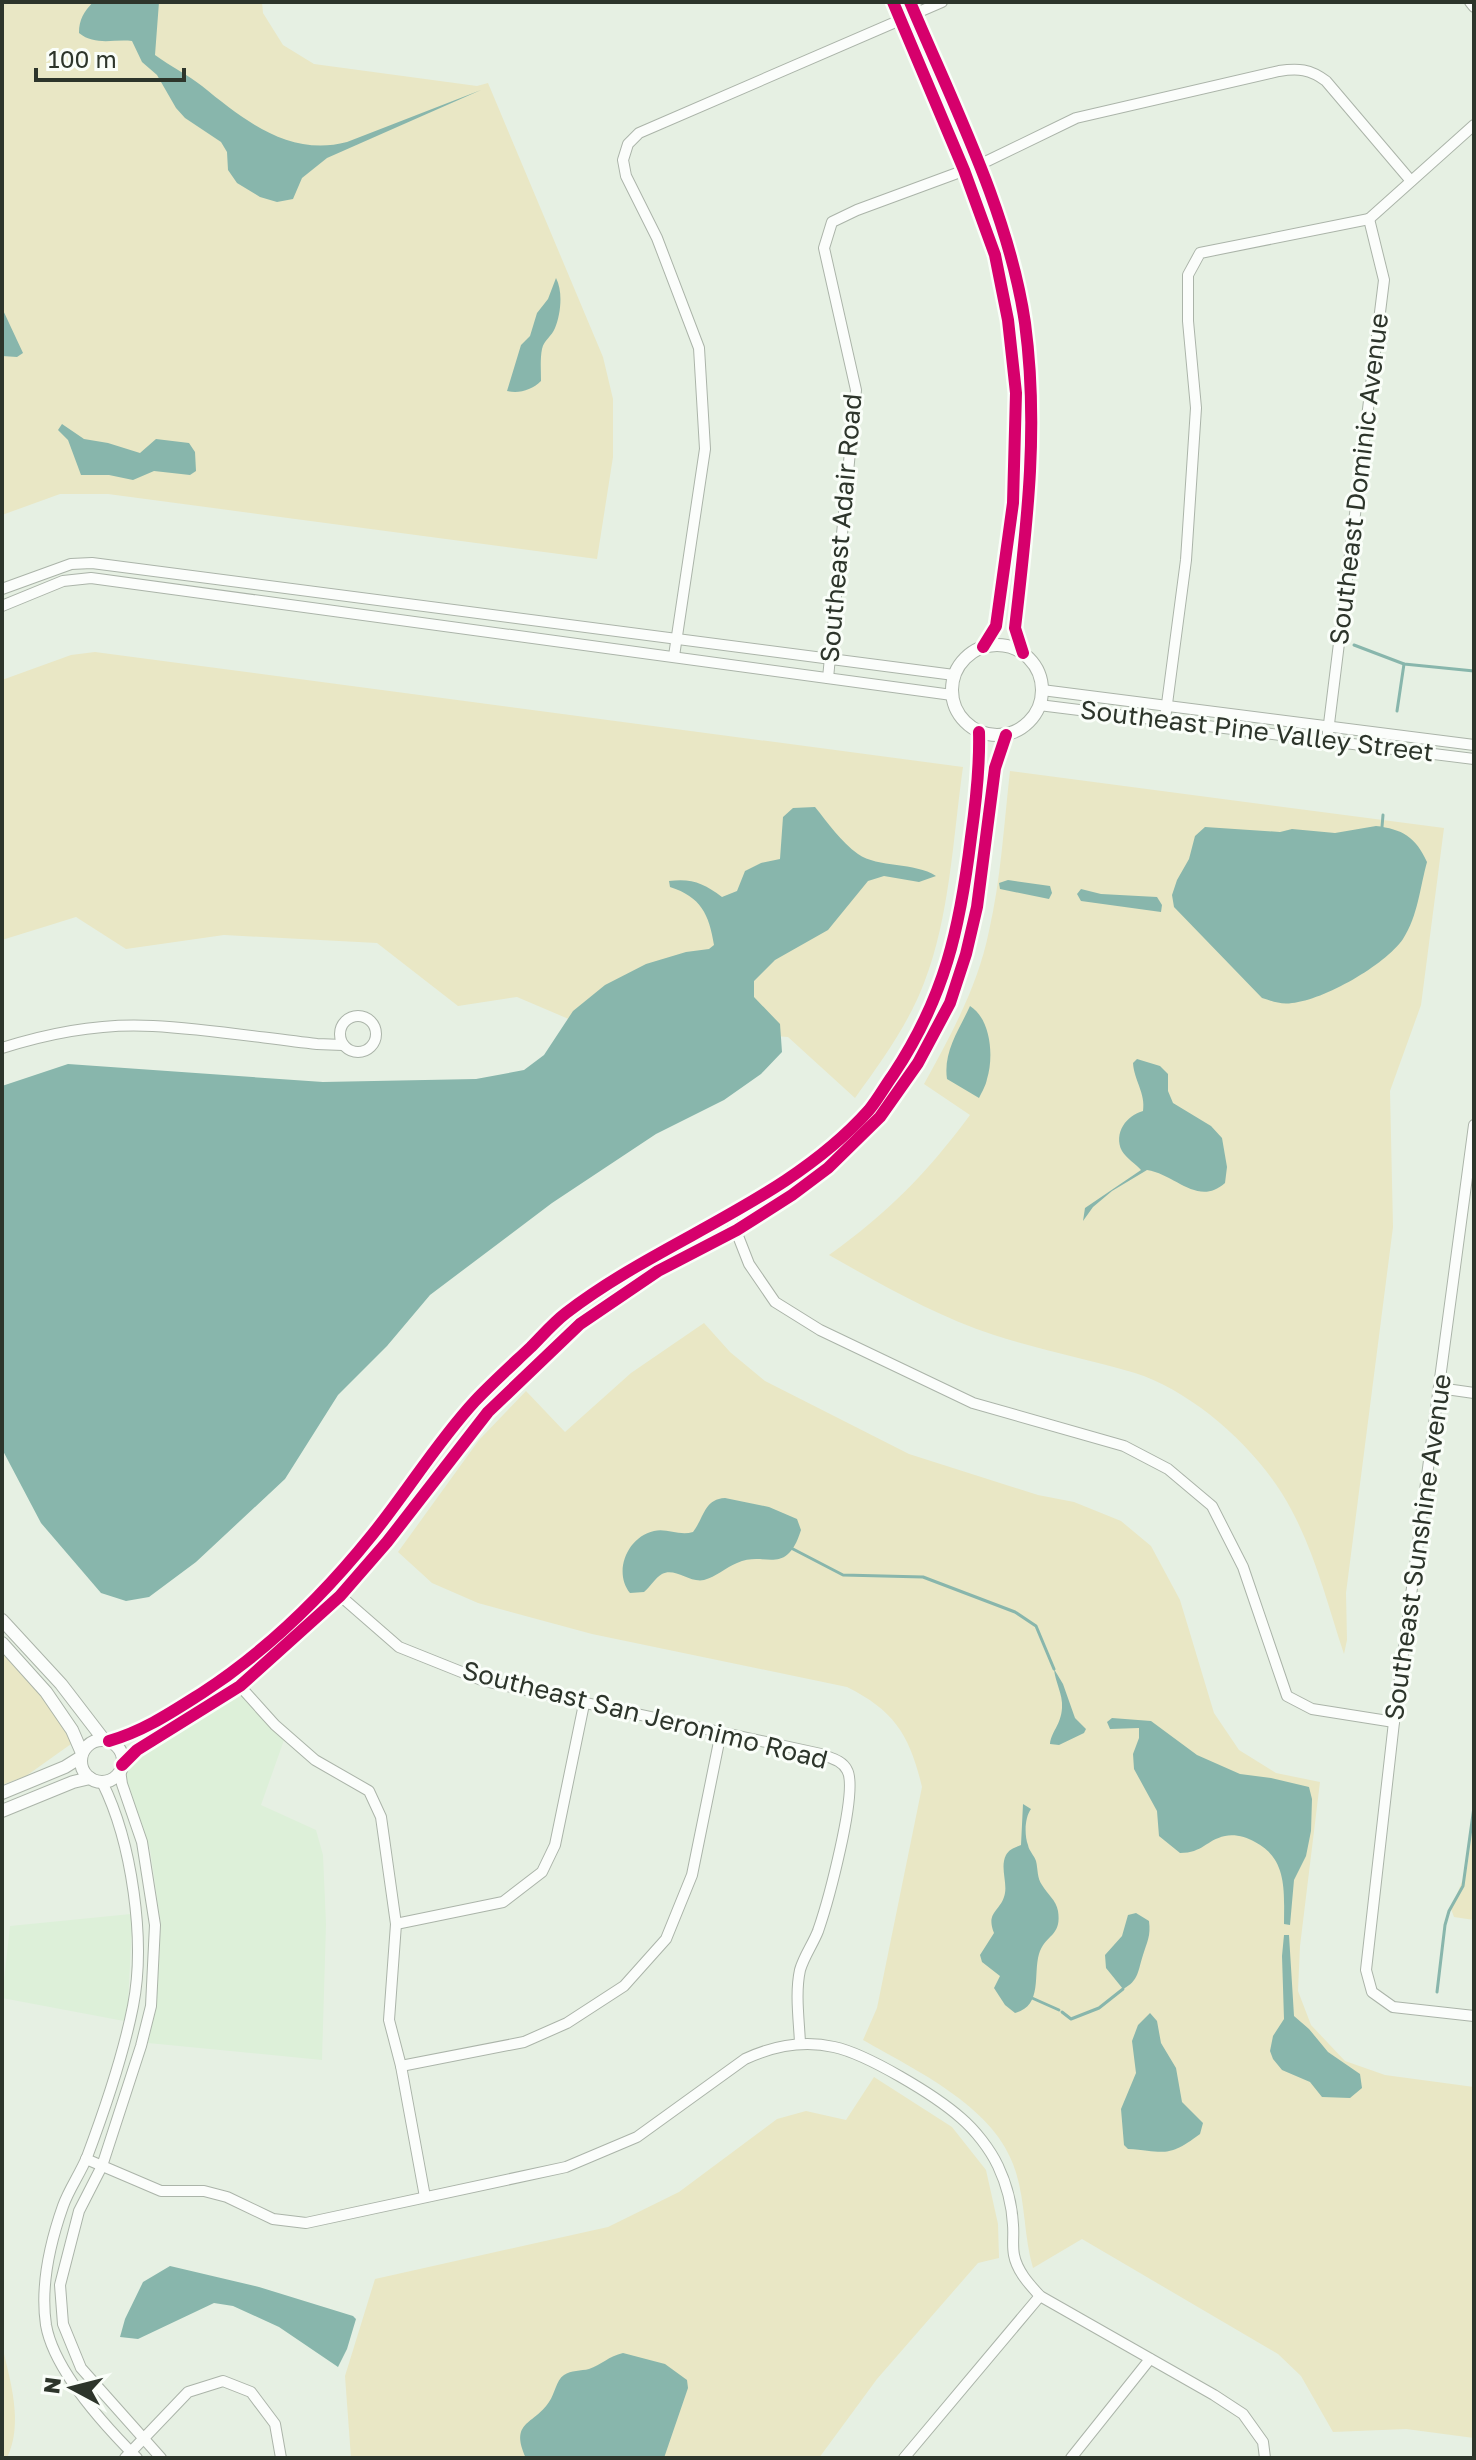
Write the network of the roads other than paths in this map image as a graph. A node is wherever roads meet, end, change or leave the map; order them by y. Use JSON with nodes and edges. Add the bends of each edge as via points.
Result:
{"nodes":[{"id":1,"x":893,"y":2,"type":"edge"},
{"id":2,"x":942,"y":2,"type":"edge"},
{"id":3,"x":1470,"y":2,"type":"edge"},
{"id":4,"x":1474,"y":7,"type":"edge"},
{"id":5,"x":912,"y":8,"type":"edge"},
{"id":6,"x":900,"y":20,"type":"junction"},
{"id":7,"x":1474,"y":125,"type":"edge"},
{"id":8,"x":979,"y":165,"type":"junction"},
{"id":9,"x":964,"y":170,"type":"junction"},
{"id":10,"x":1411,"y":181,"type":"junction"},
{"id":11,"x":1369,"y":219,"type":"junction"},
{"id":12,"x":1023,"y":313,"type":"junction"},
{"id":13,"x":1007,"y":315,"type":"junction"},
{"id":14,"x":1011,"y":517,"type":"junction"},
{"id":15,"x":1028,"y":519,"type":"junction"},
{"id":16,"x":142,"y":570,"type":"junction"},
{"id":17,"x":143,"y":585,"type":"junction"},
{"id":18,"x":2,"y":589,"type":"edge"},
{"id":19,"x":324,"y":593,"type":"junction"},
{"id":20,"x":2,"y":606,"type":"edge"},
{"id":21,"x":322,"y":609,"type":"junction"},
{"id":22,"x":498,"y":616,"type":"junction"},
{"id":23,"x":497,"y":632,"type":"junction"},
{"id":24,"x":677,"y":639,"type":"junction"},
{"id":25,"x":983,"y":647,"type":"junction"},
{"id":26,"x":1023,"y":653,"type":"junction"},
{"id":27,"x":674,"y":656,"type":"junction"},
{"id":28,"x":830,"y":658,"type":"junction"},
{"id":29,"x":954,"y":675,"type":"junction"},
{"id":30,"x":828,"y":678,"type":"junction"},
{"id":31,"x":1042,"y":690,"type":"junction"},
{"id":32,"x":952,"y":695,"type":"junction"},
{"id":33,"x":1039,"y":705,"type":"junction"},
{"id":34,"x":1167,"y":706,"type":"junction"},
{"id":35,"x":1165,"y":719,"type":"junction"},
{"id":36,"x":1329,"y":726,"type":"junction"},
{"id":37,"x":979,"y":732,"type":"junction"},
{"id":38,"x":1006,"y":735,"type":"junction"},
{"id":39,"x":1327,"y":740,"type":"junction"},
{"id":40,"x":1474,"y":745,"type":"edge"},
{"id":41,"x":1474,"y":759,"type":"edge"},
{"id":42,"x":343,"y":1045,"type":"dead end"},
{"id":43,"x":2,"y":1048,"type":"edge"},
{"id":44,"x":1474,"y":1125,"type":"edge"},
{"id":45,"x":729,"y":1213,"type":"junction"},
{"id":46,"x":737,"y":1230,"type":"junction"},
{"id":47,"x":1439,"y":1388,"type":"junction"},
{"id":48,"x":1474,"y":1393,"type":"edge"},
{"id":49,"x":329,"y":1586,"type":"junction"},
{"id":50,"x":340,"y":1596,"type":"junction"},
{"id":51,"x":2,"y":1620,"type":"edge"},
{"id":52,"x":2,"y":1643,"type":"edge"},
{"id":53,"x":230,"y":1675,"type":"junction"},
{"id":54,"x":240,"y":1686,"type":"junction"},
{"id":55,"x":584,"y":1704,"type":"junction"},
{"id":56,"x":1394,"y":1722,"type":"junction"},
{"id":57,"x":721,"y":1732,"type":"junction"},
{"id":58,"x":107,"y":1740,"type":"junction"},
{"id":59,"x":82,"y":1755,"type":"junction"},
{"id":60,"x":121,"y":1768,"type":"junction"},
{"id":61,"x":96,"y":1780,"type":"junction"},
{"id":62,"x":2,"y":1793,"type":"edge"},
{"id":63,"x":2,"y":1811,"type":"edge"},
{"id":64,"x":143,"y":1846,"type":"junction"},
{"id":65,"x":127,"y":1850,"type":"junction"},
{"id":66,"x":396,"y":1924,"type":"junction"},
{"id":67,"x":137,"y":1938,"type":"junction"},
{"id":68,"x":154,"y":1945,"type":"junction"},
{"id":69,"x":1474,"y":2016,"type":"edge"},
{"id":70,"x":128,"y":2028,"type":"junction"},
{"id":71,"x":144,"y":2033,"type":"junction"},
{"id":72,"x":800,"y":2043,"type":"junction"},
{"id":73,"x":401,"y":2066,"type":"junction"},
{"id":74,"x":86,"y":2159,"type":"junction"},
{"id":75,"x":102,"y":2166,"type":"junction"},
{"id":76,"x":425,"y":2197,"type":"junction"},
{"id":77,"x":43,"y":2283,"type":"junction"},
{"id":78,"x":60,"y":2285,"type":"junction"},
{"id":79,"x":1040,"y":2296,"type":"junction"},
{"id":80,"x":1150,"y":2359,"type":"junction"},
{"id":81,"x":144,"y":2441,"type":"junction"},
{"id":82,"x":131,"y":2456,"type":"edge"},
{"id":83,"x":161,"y":2458,"type":"edge"},
{"id":84,"x":281,"y":2458,"type":"edge"},
{"id":85,"x":904,"y":2458,"type":"edge"},
{"id":86,"x":1071,"y":2458,"type":"edge"},
{"id":87,"x":1265,"y":2458,"type":"edge"}],
"edges":[{"from":1,"to":6,"type":"street"},
{"from":2,"to":5,"type":"street"},
{"from":3,"to":4,"type":"street"},
{"from":5,"to":6,"type":"street"},
{"from":5,"to":8,"type":"street"},
{"from":6,"to":9,"type":"street"},
{"from":6,"to":24,"type":"street","via":[[639,133],[628,144],[626,176],[653,228],[699,348],[705,449]]},
{"from":7,"to":10,"type":"street"},
{"from":8,"to":9,"type":"street","name":"Southeast Adair Road"},
{"from":8,"to":10,"type":"street","name":"Southeast Adair Road","via":[[1076,118],[1300,69],[1326,81]]},
{"from":8,"to":12,"type":"street","via":[[1011,258]]},
{"from":9,"to":13,"type":"street","via":[[995,255]]},
{"from":9,"to":28,"type":"street","name":"Southeast Adair Road","via":[[832,222],[824,248],[856,390]]},
{"from":10,"to":11,"type":"street"},
{"from":11,"to":34,"type":"street","via":[[1200,253],[1188,275],[1196,408],[1186,560]]},
{"from":11,"to":36,"type":"street","name":"Southeast Dominic Avenue","via":[[1384,280]]},
{"from":12,"to":13,"type":"street"},
{"from":12,"to":15,"type":"street","via":[[1032,398]]},
{"from":13,"to":14,"type":"street","via":[[1016,393]]},
{"from":14,"to":15,"type":"street"},
{"from":14,"to":25,"type":"street","via":[[996,626]]},
{"from":15,"to":26,"type":"street","via":[[1015,628]]},
{"from":16,"to":17,"type":"street"},
{"from":16,"to":18,"type":"street","via":[[71,564]]},
{"from":16,"to":19,"type":"street"},
{"from":17,"to":20,"type":"street","via":[[91,578],[63,581]]},
{"from":17,"to":21,"type":"street"},
{"from":19,"to":21,"type":"street"},
{"from":19,"to":22,"type":"street"},
{"from":21,"to":23,"type":"street"},
{"from":22,"to":23,"type":"street"},
{"from":22,"to":24,"type":"street"},
{"from":23,"to":27,"type":"street"},
{"from":24,"to":27,"type":"street"},
{"from":24,"to":28,"type":"street"},
{"from":25,"to":26,"type":"street","via":[[1011,647]]},
{"from":25,"to":29,"type":"street","via":[[971,653]]},
{"from":26,"to":31,"type":"street","via":[[1040,676]]},
{"from":27,"to":30,"type":"street"},
{"from":28,"to":29,"type":"street"},
{"from":28,"to":30,"type":"street","name":"Southeast Adair Road"},
{"from":29,"to":32,"type":"street"},
{"from":30,"to":32,"type":"street"},
{"from":31,"to":33,"type":"street"},
{"from":31,"to":34,"type":"street","name":"Southeast Pine Valley Street"},
{"from":32,"to":37,"type":"street","via":[[961,717]]},
{"from":33,"to":35,"type":"street","name":"Southeast Pine Valley Street"},
{"from":33,"to":38,"type":"street","via":[[1032,719]]},
{"from":34,"to":35,"type":"street"},
{"from":34,"to":36,"type":"street","name":"Southeast Pine Valley Street"},
{"from":35,"to":39,"type":"street","name":"Southeast Pine Valley Street"},
{"from":36,"to":39,"type":"street","name":"Southeast Dominic Avenue"},
{"from":36,"to":40,"type":"street","name":"Southeast Pine Valley Street"},
{"from":37,"to":38,"type":"street"},
{"from":37,"to":45,"type":"street","via":[[963,906],[937,995],[906,1055],[870,1109],[817,1157]]},
{"from":38,"to":46,"type":"street","via":[[995,768],[966,954],[950,1003],[918,1063],[880,1117],[828,1168]]},
{"from":39,"to":41,"type":"street","name":"Southeast Pine Valley Street"},
{"from":42,"to":43,"type":"street","via":[[112,1026]]},
{"from":44,"to":47,"type":"street","name":"Southeast Sunshine Avenue"},
{"from":45,"to":46,"type":"street"},
{"from":45,"to":49,"type":"street","via":[[645,1260],[565,1314],[473,1403]]},
{"from":46,"to":50,"type":"street","via":[[658,1271],[580,1324],[488,1412]]},
{"from":46,"to":56,"type":"street","via":[[749,1264],[775,1302],[820,1330],[973,1403],[1124,1446],[1168,1469],[1212,1506],[1243,1567],[1287,1696],[1312,1709]]},
{"from":47,"to":48,"type":"street"},
{"from":47,"to":56,"type":"street","name":"Southeast Sunshine Avenue"},
{"from":49,"to":50,"type":"street","name":"Southeast San Jeronimo Road"},
{"from":49,"to":53,"type":"street"},
{"from":50,"to":54,"type":"street"},
{"from":50,"to":55,"type":"street","name":"Southeast San Jeronimo Road","via":[[399,1647],[484,1681]]},
{"from":51,"to":58,"type":"street"},
{"from":52,"to":59,"type":"street","via":[[46,1692]]},
{"from":53,"to":54,"type":"street"},
{"from":53,"to":58,"type":"street","via":[[132,1735]]},
{"from":54,"to":60,"type":"street","via":[[137,1750]]},
{"from":54,"to":66,"type":"street","via":[[315,1760],[369,1791],[381,1817]]},
{"from":55,"to":57,"type":"street","name":"Southeast San Jeronimo Road"},
{"from":55,"to":66,"type":"street","via":[[555,1845],[542,1872],[503,1902]]},
{"from":56,"to":69,"type":"street","name":"Southeast Sunshine Avenue","via":[[1366,1970],[1372,1992],[1393,2007]]},
{"from":57,"to":72,"type":"street","name":"Southeast San Jeronimo Road","via":[[821,1754],[848,1770],[851,1794],[833,1878],[801,1967]]},
{"from":57,"to":73,"type":"street","via":[[692,1875],[666,1939],[624,1986],[567,2023],[524,2042]]},
{"from":58,"to":59,"type":"street","via":[[89,1744]]},
{"from":58,"to":60,"type":"street","via":[[120,1751]]},
{"from":59,"to":61,"type":"street","via":[[83,1771]]},
{"from":59,"to":62,"type":"street"},
{"from":60,"to":61,"type":"street","via":[[113,1778]]},
{"from":60,"to":64,"type":"street"},
{"from":61,"to":63,"type":"street","via":[[73,1782]]},
{"from":61,"to":65,"type":"street"},
{"from":64,"to":65,"type":"street"},
{"from":64,"to":68,"type":"street"},
{"from":65,"to":67,"type":"street"},
{"from":66,"to":73,"type":"street","via":[[389,2020]]},
{"from":67,"to":68,"type":"street"},
{"from":67,"to":70,"type":"street"},
{"from":68,"to":71,"type":"street"},
{"from":70,"to":71,"type":"street"},
{"from":70,"to":74,"type":"street"},
{"from":71,"to":75,"type":"street"},
{"from":72,"to":76,"type":"street","via":[[745,2059],[637,2137],[566,2167]]},
{"from":72,"to":79,"type":"street","via":[[865,2057],[961,2118],[998,2166],[1008,2194],[1014,2256]]},
{"from":73,"to":76,"type":"street"},
{"from":74,"to":75,"type":"street"},
{"from":74,"to":77,"type":"street","via":[[63,2205]]},
{"from":75,"to":76,"type":"street","via":[[161,2191],[204,2191],[273,2219],[306,2223]]},
{"from":75,"to":78,"type":"street","via":[[79,2211]]},
{"from":77,"to":78,"type":"street"},
{"from":77,"to":82,"type":"street","via":[[47,2327],[66,2377]]},
{"from":78,"to":81,"type":"street","via":[[63,2324],[81,2368]]},
{"from":79,"to":80,"type":"street"},
{"from":79,"to":85,"type":"street"},
{"from":80,"to":86,"type":"street"},
{"from":80,"to":87,"type":"street","via":[[1243,2414],[1263,2442]]},
{"from":81,"to":82,"type":"street"},
{"from":81,"to":83,"type":"street"},
{"from":81,"to":84,"type":"street","via":[[188,2392],[223,2381],[251,2392],[275,2424]]}]}
